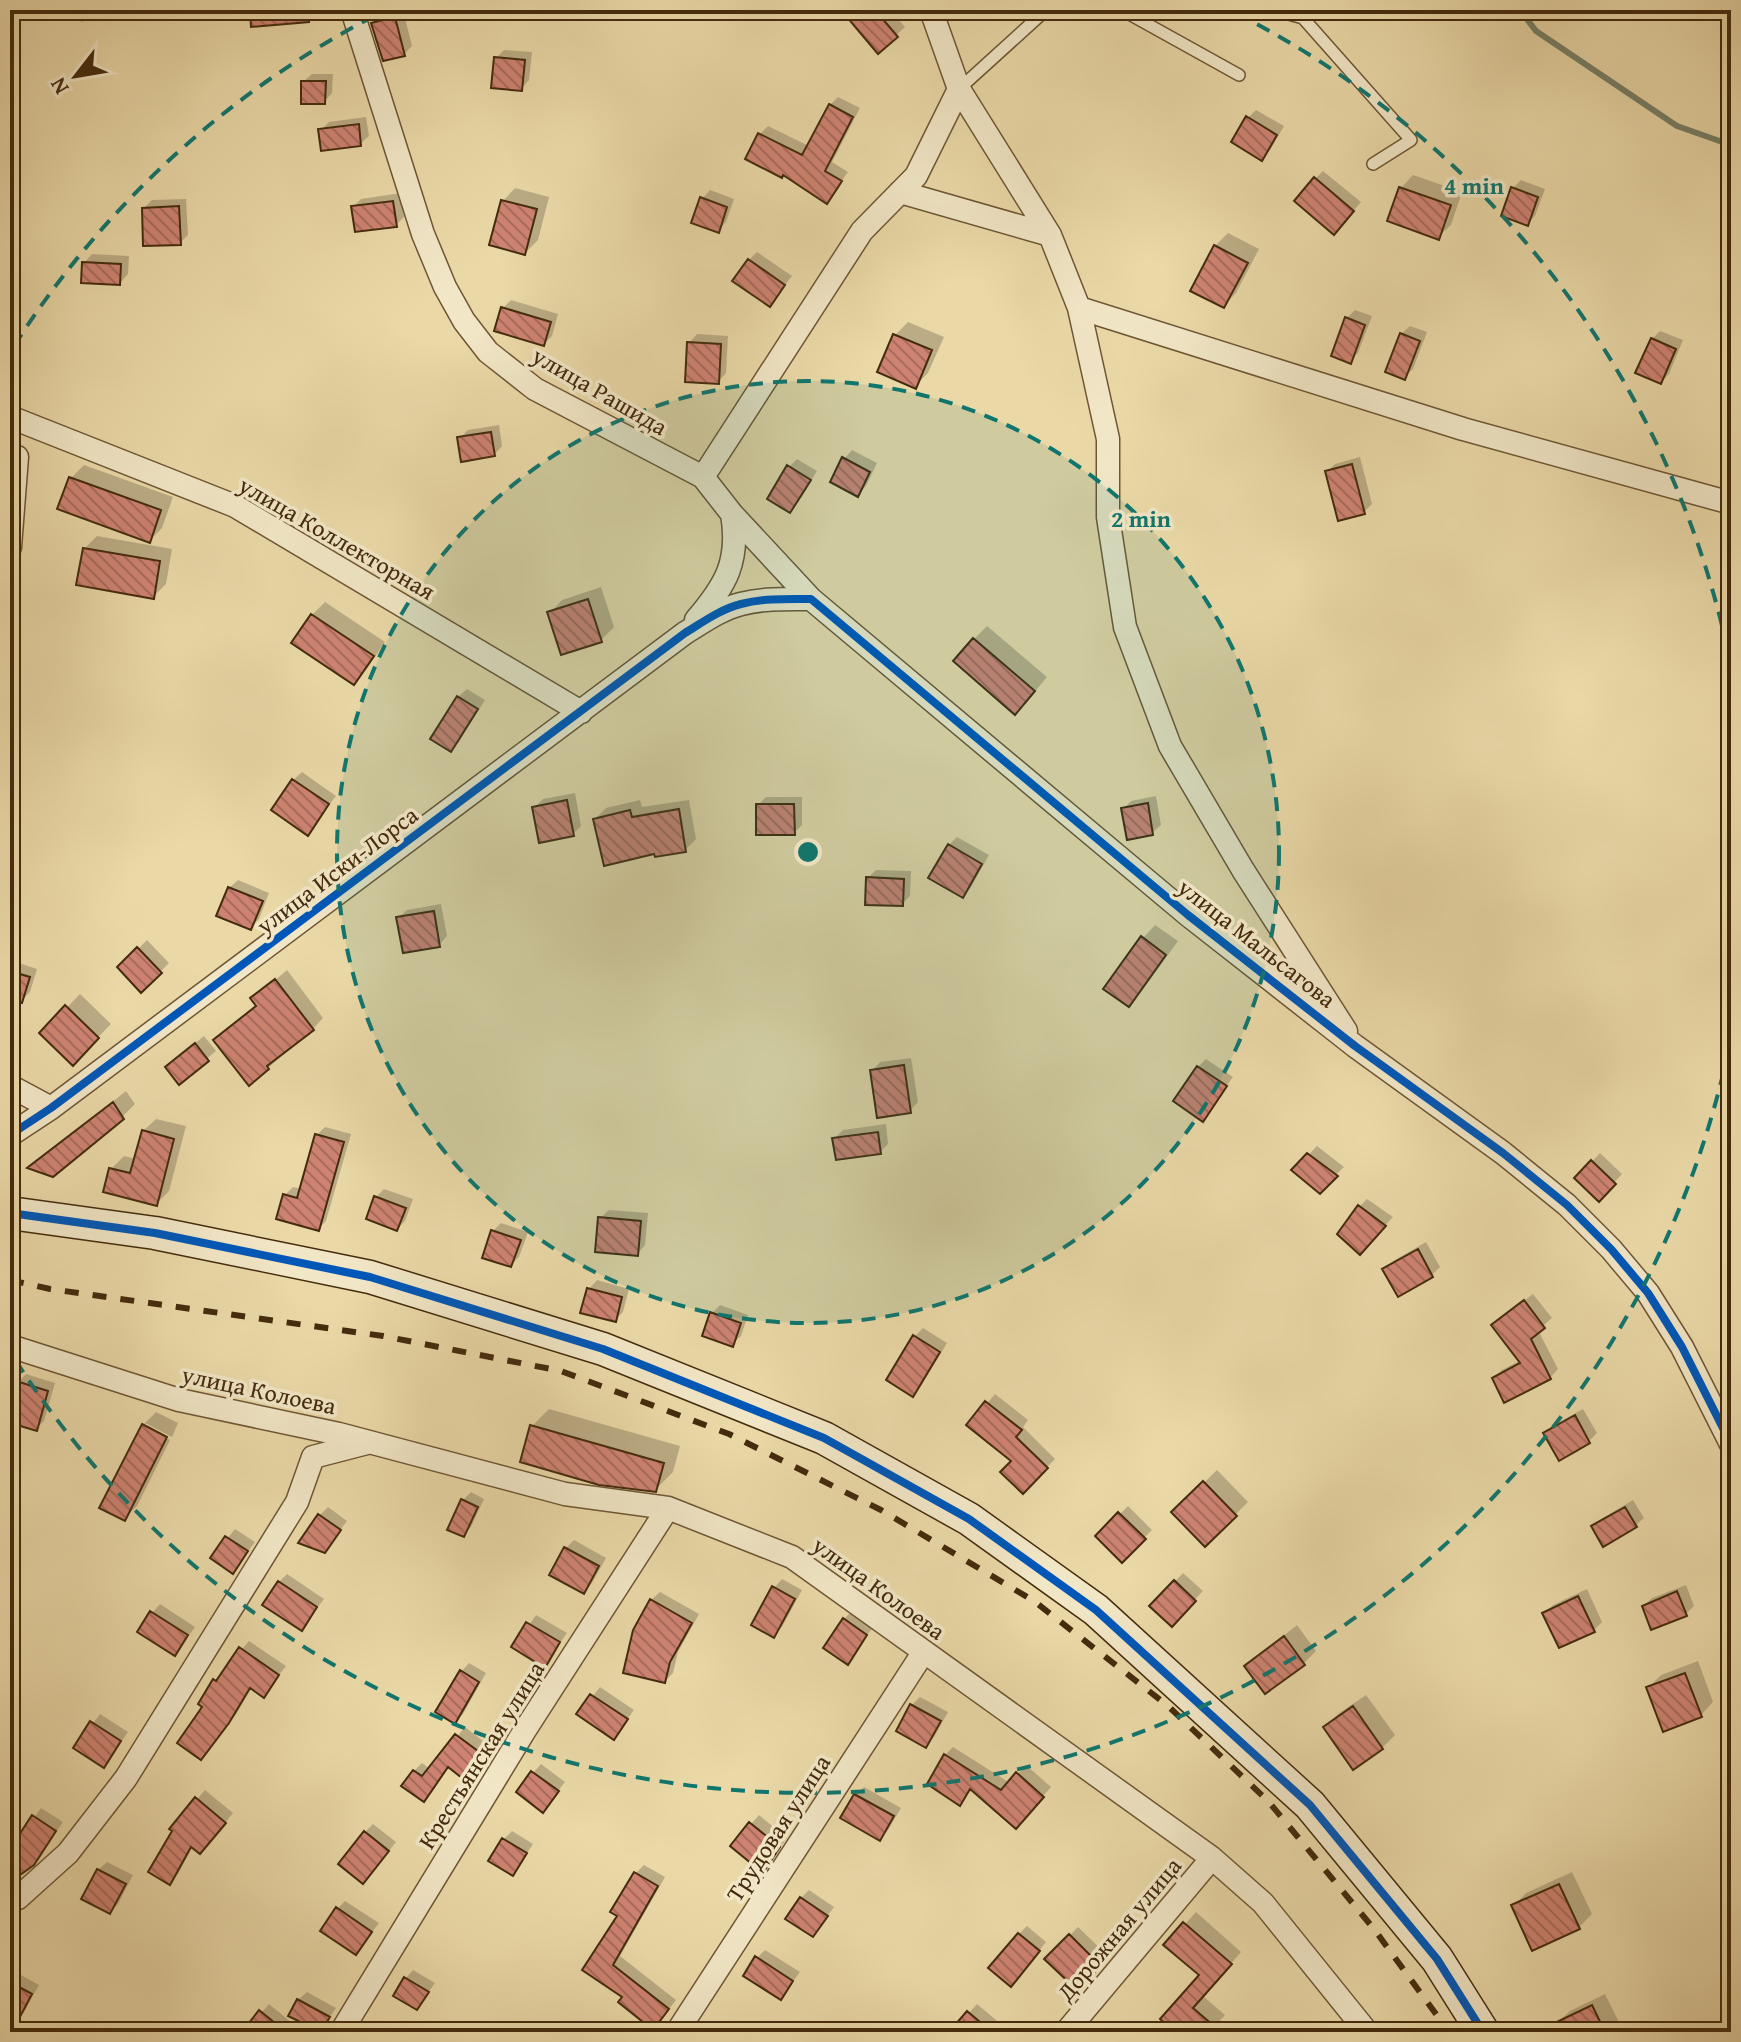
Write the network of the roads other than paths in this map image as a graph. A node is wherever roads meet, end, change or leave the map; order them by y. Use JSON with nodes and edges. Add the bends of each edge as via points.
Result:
{"nodes":[{"id":1,"x":352,"y":10,"type":"edge"},
{"id":2,"x":931,"y":10,"type":"edge"},
{"id":3,"x":1046,"y":10,"type":"edge"},
{"id":4,"x":1122,"y":10,"type":"edge"},
{"id":5,"x":1274,"y":10,"type":"edge"},
{"id":6,"x":1239,"y":75,"type":"dead end"},
{"id":7,"x":959,"y":89,"type":"junction"},
{"id":8,"x":1373,"y":164,"type":"dead end"},
{"id":9,"x":900,"y":192,"type":"junction"},
{"id":10,"x":1050,"y":235,"type":"junction"},
{"id":11,"x":1079,"y":308,"type":"junction"},
{"id":12,"x":10,"y":417,"type":"edge"},
{"id":13,"x":17,"y":457,"type":"dead end"},
{"id":14,"x":703,"y":477,"type":"junction"},
{"id":15,"x":1731,"y":503,"type":"edge"},
{"id":16,"x":732,"y":514,"type":"junction"},
{"id":17,"x":10,"y":547,"type":"edge"},
{"id":18,"x":811,"y":599,"type":"junction"},
{"id":19,"x":685,"y":633,"type":"junction"},
{"id":20,"x":581,"y":712,"type":"junction"},
{"id":21,"x":1355,"y":1046,"type":"junction"},
{"id":22,"x":10,"y":1086,"type":"edge"},
{"id":23,"x":51,"y":1108,"type":"junction"},
{"id":24,"x":10,"y":1135,"type":"edge"},
{"id":25,"x":10,"y":1213,"type":"edge"},
{"id":26,"x":10,"y":1346,"type":"edge"},
{"id":27,"x":371,"y":1442,"type":"junction"},
{"id":28,"x":1731,"y":1444,"type":"edge"},
{"id":29,"x":668,"y":1508,"type":"junction"},
{"id":30,"x":923,"y":1653,"type":"junction"},
{"id":31,"x":1212,"y":1858,"type":"junction"},
{"id":32,"x":10,"y":1901,"type":"edge"},
{"id":33,"x":341,"y":2032,"type":"edge"},
{"id":34,"x":677,"y":2032,"type":"edge"},
{"id":35,"x":1066,"y":2032,"type":"edge"},
{"id":36,"x":1367,"y":2032,"type":"edge"},
{"id":37,"x":1483,"y":2032,"type":"edge"}],
"edges":[{"from":1,"to":14,"type":"street","name":"улица Рашида","via":[[423,234],[464,321],[488,352],[535,389]]},
{"from":2,"to":7,"type":"street"},
{"from":3,"to":7,"type":"lane"},
{"from":4,"to":6,"type":"lane"},
{"from":5,"to":8,"type":"lane","via":[[1303,18],[1411,140]]},
{"from":7,"to":9,"type":"street","via":[[916,176]]},
{"from":7,"to":10,"type":"street"},
{"from":9,"to":10,"type":"street"},
{"from":9,"to":14,"type":"street","via":[[862,231]]},
{"from":10,"to":11,"type":"street"},
{"from":11,"to":15,"type":"street","via":[[1463,429]]},
{"from":11,"to":21,"type":"street","via":[[1108,439],[1108,517],[1125,627],[1136,657],[1170,746]]},
{"from":12,"to":20,"type":"street","name":"улица Коллекторная","via":[[235,506]]},
{"from":13,"to":17,"type":"street"},
{"from":14,"to":16,"type":"street","name":"улица Рашида"},
{"from":16,"to":18,"type":"street","name":"улица Рашида"},
{"from":16,"to":19,"type":"street","via":[[735,546],[727,578]]},
{"from":18,"to":19,"type":"street","via":[[741,604]]},
{"from":18,"to":21,"type":"street","name":"улица Мальсагова","via":[[1188,915]]},
{"from":19,"to":20,"type":"street","name":"улица Иски-Лорса"},
{"from":20,"to":23,"type":"street","name":"улица Иски-Лорса"},
{"from":21,"to":28,"type":"street","name":"улица Мальсагова","via":[[1503,1153],[1611,1249],[1648,1293],[1682,1347]]},
{"from":22,"to":23,"type":"street"},
{"from":23,"to":24,"type":"street","name":"улица Иски-Лорса"},
{"from":25,"to":37,"type":"street","via":[[155,1233],[370,1277],[603,1349],[824,1438],[864,1460],[969,1519],[1096,1610],[1299,1794],[1437,1959]]},
{"from":26,"to":27,"type":"street","name":"улица Колоева","via":[[179,1400]]},
{"from":27,"to":29,"type":"street","name":"улица Колоева","via":[[565,1494]]},
{"from":27,"to":32,"type":"street","via":[[313,1457],[297,1502],[126,1778],[68,1853]]},
{"from":29,"to":30,"type":"street","name":"улица Колоева","via":[[792,1557]]},
{"from":29,"to":33,"type":"street","name":"Крестьянская улица"},
{"from":30,"to":31,"type":"street","name":"улица Колоева"},
{"from":30,"to":34,"type":"street","name":"Трудовая улица"},
{"from":31,"to":35,"type":"street","name":"Дорожная улица"},
{"from":31,"to":36,"type":"street","name":"улица Колоева","via":[[1263,1903]]}]}
